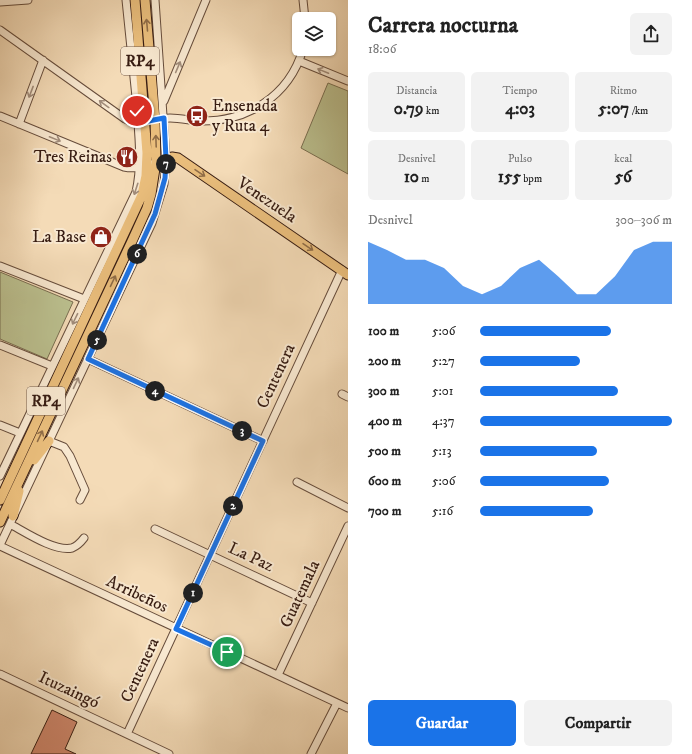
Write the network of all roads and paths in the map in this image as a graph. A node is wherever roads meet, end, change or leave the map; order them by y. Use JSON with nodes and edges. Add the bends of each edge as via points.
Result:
{"nodes":[{"id":1,"x":28,"y":0,"type":"edge"},
{"id":2,"x":126,"y":0,"type":"edge"},
{"id":3,"x":135,"y":0,"type":"edge"},
{"id":4,"x":145,"y":0,"type":"edge"},
{"id":5,"x":155,"y":0,"type":"edge"},
{"id":6,"x":206,"y":0,"type":"edge"},
{"id":7,"x":302,"y":0,"type":"edge"},
{"id":8,"x":0,"y":2,"type":"edge"},
{"id":9,"x":304,"y":12,"type":"edge"},
{"id":10,"x":0,"y":30,"type":"edge"},
{"id":11,"x":301,"y":56,"type":"edge"},
{"id":12,"x":43,"y":60,"type":"junction"},
{"id":13,"x":299,"y":61,"type":"junction"},
{"id":14,"x":348,"y":81,"type":"edge"},
{"id":15,"x":163,"y":103,"type":"junction"},
{"id":16,"x":0,"y":116,"type":"edge"},
{"id":17,"x":160,"y":119,"type":"junction"},
{"id":18,"x":142,"y":122,"type":"junction"},
{"id":19,"x":19,"y":124,"type":"junction"},
{"id":20,"x":166,"y":159,"type":"junction"},
{"id":21,"x":156,"y":162,"type":"junction"},
{"id":22,"x":144,"y":167,"type":"junction"},
{"id":23,"x":0,"y":266,"type":"edge"},
{"id":24,"x":345,"y":273,"type":"edge"},
{"id":25,"x":84,"y":300,"type":"junction"},
{"id":26,"x":0,"y":345,"type":"edge"},
{"id":27,"x":88,"y":359,"type":"junction"},
{"id":28,"x":52,"y":366,"type":"junction"},
{"id":29,"x":0,"y":425,"type":"edge"},
{"id":30,"x":20,"y":433,"type":"junction"},
{"id":31,"x":49,"y":441,"type":"junction"},
{"id":32,"x":263,"y":441,"type":"junction"},
{"id":33,"x":23,"y":473,"type":"junction"},
{"id":34,"x":0,"y":476,"type":"edge"},
{"id":35,"x":297,"y":482,"type":"dead end"},
{"id":36,"x":0,"y":500,"type":"edge"},
{"id":37,"x":80,"y":500,"type":"dead end"},
{"id":38,"x":348,"y":508,"type":"edge"},
{"id":39,"x":12,"y":520,"type":"junction"},
{"id":40,"x":0,"y":522,"type":"edge"},
{"id":41,"x":348,"y":526,"type":"edge"},
{"id":42,"x":155,"y":529,"type":"dead end"},
{"id":43,"x":84,"y":538,"type":"dead end"},
{"id":44,"x":0,"y":545,"type":"edge"},
{"id":45,"x":210,"y":554,"type":"junction"},
{"id":46,"x":312,"y":603,"type":"junction"},
{"id":47,"x":176,"y":629,"type":"junction"},
{"id":48,"x":0,"y":674,"type":"edge"},
{"id":49,"x":278,"y":675,"type":"junction"},
{"id":50,"x":337,"y":703,"type":"junction"},
{"id":51,"x":348,"y":708,"type":"edge"},
{"id":52,"x":127,"y":734,"type":"junction"},
{"id":53,"x":169,"y":754,"type":"edge"},
{"id":54,"x":311,"y":754,"type":"edge"}],
"edges":[{"from":1,"to":8,"type":"street"},
{"from":2,"to":18,"type":"street"},
{"from":3,"to":18,"type":"main road","number":"RP4"},
{"from":17,"to":4,"type":"main road","number":"RP4","one_way":true},
{"from":5,"to":15,"type":"street"},
{"from":15,"to":6,"type":"street","one_way":true},
{"from":7,"to":9,"type":"street"},
{"from":10,"to":12,"type":"street"},
{"from":11,"to":13,"type":"street"},
{"from":18,"to":12,"type":"street","one_way":true,"via":[[125,119]]},
{"from":12,"to":19,"type":"street","one_way":true},
{"from":14,"to":13,"type":"street","one_way":true},
{"from":13,"to":17,"type":"street","via":[[279,91],[251,111],[238,116],[207,120]]},
{"from":15,"to":17,"type":"street"},
{"from":16,"to":19,"type":"street"},
{"from":17,"to":18,"type":"street"},
{"from":17,"to":20,"type":"street"},
{"from":21,"to":17,"type":"main road","number":"RP4","one_way":true},
{"from":18,"to":22,"type":"main road","number":"RP4"},
{"from":19,"to":22,"type":"street","one_way":true,"via":[[124,167]]},
{"from":20,"to":21,"type":"street"},
{"from":20,"to":24,"type":"main road","name":"Venezuela","one_way":true,"via":[[178,158]]},
{"from":20,"to":27,"type":"street","via":[[164,184],[152,222]]},
{"from":21,"to":22,"type":"street"},
{"from":33,"to":21,"type":"main road","number":"RP4","one_way":true,"via":[[147,208]]},
{"from":22,"to":25,"type":"street","one_way":true,"via":[[136,192]]},
{"from":22,"to":36,"type":"main road","number":"RP4","via":[[142,195],[135,214]]},
{"from":23,"to":25,"type":"street"},
{"from":24,"to":32,"type":"street","name":"Centenera"},
{"from":25,"to":28,"type":"street","one_way":true},
{"from":26,"to":28,"type":"street"},
{"from":31,"to":27,"type":"street","one_way":true},
{"from":27,"to":32,"type":"street"},
{"from":28,"to":30,"type":"street"},
{"from":29,"to":30,"type":"street"},
{"from":30,"to":34,"type":"street"},
{"from":31,"to":33,"type":"main road"},
{"from":31,"to":37,"type":"street","via":[[64,447],[70,456],[85,490]]},
{"from":31,"to":39,"type":"street"},
{"from":32,"to":45,"type":"street","name":"Centenera"},
{"from":33,"to":39,"type":"main road"},
{"from":33,"to":40,"type":"main road","number":"RP4"},
{"from":35,"to":38,"type":"street"},
{"from":39,"to":43,"type":"street","via":[[42,541],[62,548],[72,548],[80,544]]},
{"from":39,"to":44,"type":"street"},
{"from":41,"to":46,"type":"street","name":"Guatemala"},
{"from":42,"to":45,"type":"street","name":"La Paz"},
{"from":44,"to":47,"type":"street","name":"Arribeños"},
{"from":45,"to":46,"type":"street","name":"La Paz"},
{"from":45,"to":47,"type":"street","name":"Centenera"},
{"from":46,"to":49,"type":"street","name":"Guatemala"},
{"from":47,"to":49,"type":"street","name":"Arribeños"},
{"from":47,"to":52,"type":"street","name":"Centenera"},
{"from":48,"to":52,"type":"street","name":"Ituzaingó"},
{"from":49,"to":50,"type":"street","name":"Arribeños"},
{"from":50,"to":51,"type":"street","name":"Arribeños"},
{"from":50,"to":54,"type":"street"},
{"from":52,"to":53,"type":"street","name":"Ituzaingó"}]}
